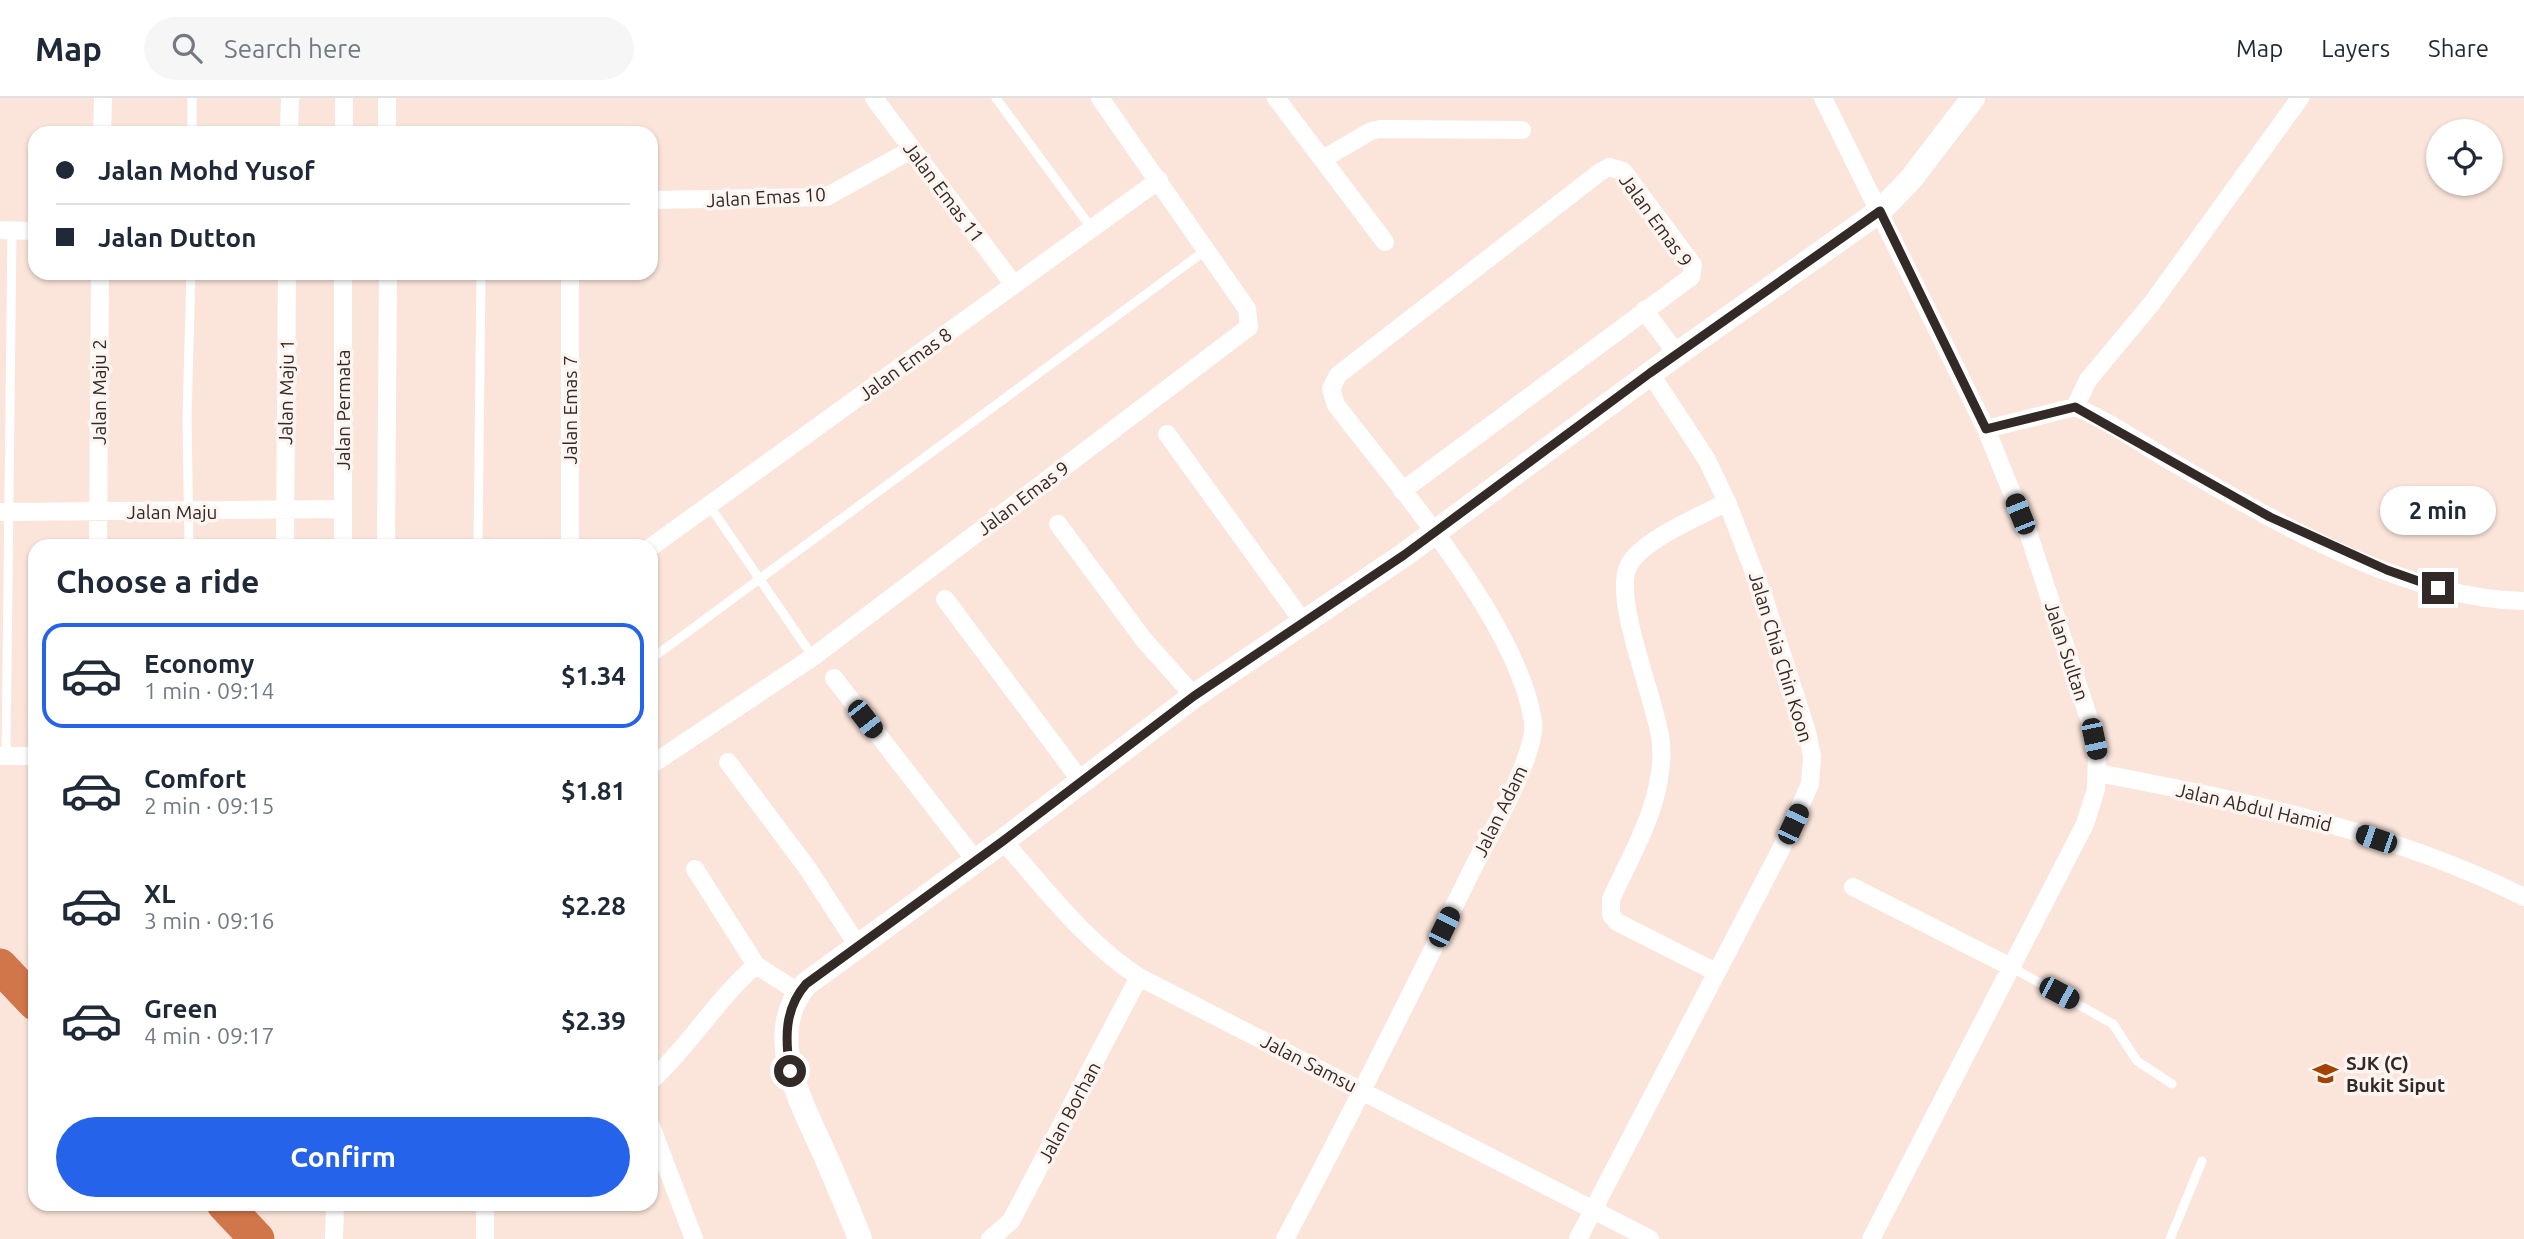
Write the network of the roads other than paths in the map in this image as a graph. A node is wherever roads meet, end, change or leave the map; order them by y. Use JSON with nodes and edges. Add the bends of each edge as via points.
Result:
{"nodes":[{"id":1,"x":103,"y":98,"type":"edge"},
{"id":2,"x":192,"y":98,"type":"edge"},
{"id":3,"x":290,"y":98,"type":"edge"},
{"id":4,"x":344,"y":98,"type":"edge"},
{"id":5,"x":387,"y":98,"type":"edge"},
{"id":6,"x":874,"y":98,"type":"edge"},
{"id":7,"x":996,"y":98,"type":"edge"},
{"id":8,"x":1100,"y":98,"type":"edge"},
{"id":9,"x":1276,"y":98,"type":"edge"},
{"id":10,"x":1823,"y":98,"type":"edge"},
{"id":11,"x":1973,"y":98,"type":"edge"},
{"id":12,"x":2300,"y":98,"type":"edge"},
{"id":13,"x":102,"y":126,"type":"edge"},
{"id":14,"x":192,"y":126,"type":"edge"},
{"id":15,"x":289,"y":126,"type":"edge"},
{"id":16,"x":344,"y":126,"type":"edge"},
{"id":17,"x":387,"y":126,"type":"edge"},
{"id":18,"x":1522,"y":130,"type":"dead end"},
{"id":19,"x":911,"y":150,"type":"junction"},
{"id":20,"x":1324,"y":159,"type":"junction"},
{"id":21,"x":1159,"y":180,"type":"junction"},
{"id":22,"x":658,"y":200,"type":"edge"},
{"id":23,"x":1880,"y":211,"type":"junction"},
{"id":24,"x":1092,"y":229,"type":"junction"},
{"id":25,"x":6,"y":230,"type":"edge"},
{"id":26,"x":28,"y":231,"type":"edge"},
{"id":27,"x":1385,"y":242,"type":"dead end"},
{"id":28,"x":1208,"y":249,"type":"junction"},
{"id":29,"x":100,"y":280,"type":"edge"},
{"id":30,"x":191,"y":280,"type":"edge"},
{"id":31,"x":287,"y":280,"type":"edge"},
{"id":32,"x":343,"y":280,"type":"edge"},
{"id":33,"x":388,"y":280,"type":"edge"},
{"id":34,"x":481,"y":280,"type":"edge"},
{"id":35,"x":570,"y":280,"type":"edge"},
{"id":36,"x":1014,"y":285,"type":"junction"},
{"id":37,"x":1644,"y":310,"type":"junction"},
{"id":38,"x":1677,"y":354,"type":"junction"},
{"id":39,"x":1650,"y":373,"type":"junction"},
{"id":40,"x":2075,"y":407,"type":"junction"},
{"id":41,"x":1986,"y":429,"type":"junction"},
{"id":42,"x":1167,"y":434,"type":"dead end"},
{"id":43,"x":1402,"y":491,"type":"junction"},
{"id":44,"x":1727,"y":502,"type":"junction"},
{"id":45,"x":709,"y":505,"type":"junction"},
{"id":46,"x":344,"y":509,"type":"junction"},
{"id":47,"x":285,"y":510,"type":"junction"},
{"id":48,"x":5,"y":512,"type":"edge"},
{"id":49,"x":99,"y":512,"type":"junction"},
{"id":50,"x":189,"y":512,"type":"junction"},
{"id":51,"x":1058,"y":524,"type":"dead end"},
{"id":52,"x":1434,"y":534,"type":"junction"},
{"id":53,"x":99,"y":539,"type":"edge"},
{"id":54,"x":189,"y":539,"type":"edge"},
{"id":55,"x":285,"y":539,"type":"edge"},
{"id":56,"x":343,"y":539,"type":"edge"},
{"id":57,"x":386,"y":539,"type":"edge"},
{"id":58,"x":478,"y":539,"type":"edge"},
{"id":59,"x":570,"y":539,"type":"edge"},
{"id":60,"x":658,"y":542,"type":"edge"},
{"id":61,"x":761,"y":579,"type":"junction"},
{"id":62,"x":945,"y":599,"type":"dead end"},
{"id":63,"x":2524,"y":601,"type":"edge"},
{"id":64,"x":1304,"y":623,"type":"junction"},
{"id":65,"x":658,"y":654,"type":"edge"},
{"id":66,"x":813,"y":657,"type":"junction"},
{"id":67,"x":834,"y":678,"type":"dead end"},
{"id":68,"x":1194,"y":696,"type":"junction"},
{"id":69,"x":3,"y":756,"type":"edge"},
{"id":70,"x":28,"y":756,"type":"edge"},
{"id":71,"x":658,"y":760,"type":"edge"},
{"id":72,"x":728,"y":762,"type":"dead end"},
{"id":73,"x":2098,"y":773,"type":"junction"},
{"id":74,"x":1081,"y":781,"type":"junction"},
{"id":75,"x":1003,"y":841,"type":"junction"},
{"id":76,"x":976,"y":861,"type":"junction"},
{"id":77,"x":695,"y":869,"type":"dead end"},
{"id":78,"x":1853,"y":887,"type":"dead end"},
{"id":79,"x":2524,"y":897,"type":"edge"},
{"id":80,"x":858,"y":946,"type":"junction"},
{"id":81,"x":756,"y":965,"type":"junction"},
{"id":82,"x":2014,"y":968,"type":"junction"},
{"id":83,"x":1716,"y":972,"type":"junction"},
{"id":84,"x":1139,"y":978,"type":"junction"},
{"id":85,"x":798,"y":992,"type":"junction"},
{"id":86,"x":658,"y":1074,"type":"edge"},
{"id":87,"x":2172,"y":1084,"type":"dead end"},
{"id":88,"x":1364,"y":1090,"type":"junction"},
{"id":89,"x":658,"y":1144,"type":"edge"},
{"id":90,"x":2202,"y":1161,"type":"dead end"},
{"id":91,"x":1593,"y":1209,"type":"junction"},
{"id":92,"x":335,"y":1211,"type":"edge"},
{"id":93,"x":485,"y":1211,"type":"edge"},
{"id":94,"x":334,"y":1239,"type":"edge"},
{"id":95,"x":485,"y":1239,"type":"edge"},
{"id":96,"x":695,"y":1239,"type":"edge"},
{"id":97,"x":860,"y":1239,"type":"edge"},
{"id":98,"x":990,"y":1239,"type":"edge"},
{"id":99,"x":1285,"y":1239,"type":"edge"},
{"id":100,"x":1578,"y":1239,"type":"edge"},
{"id":101,"x":1650,"y":1239,"type":"edge"},
{"id":102,"x":1871,"y":1239,"type":"edge"},
{"id":103,"x":2169,"y":1239,"type":"edge"}],
"edges":[{"from":1,"to":13,"type":"street"},
{"from":2,"to":14,"type":"lane"},
{"from":3,"to":15,"type":"street"},
{"from":4,"to":16,"type":"street"},
{"from":5,"to":17,"type":"street"},
{"from":6,"to":19,"type":"street","name":"Jalan Emas 11"},
{"from":7,"to":24,"type":"lane"},
{"from":8,"to":21,"type":"street","name":"Jalan Emas 9"},
{"from":9,"to":20,"type":"street"},
{"from":10,"to":23,"type":"street","name":"Jalan Sultan"},
{"from":11,"to":23,"type":"street","via":[[1911,180]]},
{"from":12,"to":40,"type":"street","via":[[2152,303],[2088,380]]},
{"from":18,"to":20,"type":"street","via":[[1381,129]]},
{"from":19,"to":22,"type":"street","name":"Jalan Emas 10","via":[[826,197]]},
{"from":19,"to":36,"type":"street","name":"Jalan Emas 11"},
{"from":20,"to":27,"type":"street"},
{"from":21,"to":24,"type":"street","name":"Jalan Emas 8"},
{"from":21,"to":28,"type":"street","name":"Jalan Emas 9"},
{"from":23,"to":38,"type":"street"},
{"from":23,"to":41,"type":"street","name":"Jalan Sultan"},
{"from":24,"to":36,"type":"street","name":"Jalan Emas 8"},
{"from":25,"to":26,"type":"street"},
{"from":25,"to":48,"type":"lane"},
{"from":28,"to":61,"type":"lane"},
{"from":28,"to":66,"type":"street","name":"Jalan Emas 9","via":[[1247,309],[1249,327]]},
{"from":29,"to":49,"type":"street","name":"Jalan Maju 2"},
{"from":30,"to":50,"type":"lane"},
{"from":31,"to":47,"type":"street","name":"Jalan Maju 1"},
{"from":32,"to":46,"type":"street","name":"Jalan Permata"},
{"from":33,"to":57,"type":"street"},
{"from":34,"to":58,"type":"lane"},
{"from":35,"to":59,"type":"street","name":"Jalan Emas 7"},
{"from":36,"to":45,"type":"street","name":"Jalan Emas 8"},
{"from":37,"to":38,"type":"street"},
{"from":37,"to":43,"type":"street","name":"Jalan Emas 9"},
{"from":37,"to":43,"type":"street","name":"Jalan Emas 9","via":[[1691,277],[1693,265],[1623,171],[1609,167],[1338,375],[1331,389],[1336,405]]},
{"from":38,"to":39,"type":"street"},
{"from":39,"to":44,"type":"street","name":"Jalan Chia Chin Koon","via":[[1707,460]]},
{"from":39,"to":52,"type":"street"},
{"from":40,"to":41,"type":"street"},
{"from":40,"to":63,"type":"street","via":[[2270,517],[2376,566],[2451,591]]},
{"from":41,"to":73,"type":"street","name":"Jalan Sultan","via":[[2029,535],[2070,660],[2091,725]]},
{"from":42,"to":64,"type":"street"},
{"from":43,"to":52,"type":"street","name":"Jalan Emas 9"},
{"from":44,"to":83,"type":"street","name":"Jalan Chia Chin Koon","via":[[1765,598],[1807,733],[1813,771],[1781,849]]},
{"from":44,"to":83,"type":"street","via":[[1651,545],[1635,557],[1625,575],[1631,626],[1657,722],[1660,764],[1654,805],[1610,908],[1617,922]]},
{"from":45,"to":60,"type":"street","name":"Jalan Emas 8"},
{"from":45,"to":61,"type":"lane"},
{"from":46,"to":47,"type":"street","name":"Jalan Maju"},
{"from":46,"to":56,"type":"street","name":"Jalan Permata"},
{"from":47,"to":50,"type":"street","name":"Jalan Maju"},
{"from":47,"to":55,"type":"street","name":"Jalan Maju 1"},
{"from":48,"to":49,"type":"street","name":"Jalan Maju"},
{"from":48,"to":69,"type":"lane"},
{"from":49,"to":50,"type":"street","name":"Jalan Maju"},
{"from":49,"to":53,"type":"street","name":"Jalan Maju 2"},
{"from":50,"to":54,"type":"lane"},
{"from":51,"to":68,"type":"street","via":[[1144,640]]},
{"from":52,"to":64,"type":"street"},
{"from":52,"to":88,"type":"street","name":"Jalan Adam","via":[[1490,616],[1519,672],[1534,733],[1513,786]]},
{"from":61,"to":65,"type":"lane"},
{"from":61,"to":66,"type":"lane"},
{"from":62,"to":74,"type":"street"},
{"from":64,"to":68,"type":"street"},
{"from":66,"to":71,"type":"street","name":"Jalan Emas 9"},
{"from":67,"to":76,"type":"street"},
{"from":68,"to":74,"type":"street"},
{"from":69,"to":70,"type":"street"},
{"from":72,"to":80,"type":"street","via":[[827,896]]},
{"from":73,"to":79,"type":"street","name":"Jalan Abdul Hamid","via":[[2323,822]]},
{"from":73,"to":82,"type":"street","name":"Jalan Sultan","via":[[2085,824]]},
{"from":74,"to":75,"type":"street"},
{"from":75,"to":76,"type":"street"},
{"from":75,"to":84,"type":"street","name":"Jalan Samsu","via":[[1093,940]]},
{"from":76,"to":80,"type":"street"},
{"from":77,"to":81,"type":"street"},
{"from":78,"to":82,"type":"street"},
{"from":80,"to":85,"type":"street"},
{"from":81,"to":85,"type":"street"},
{"from":81,"to":86,"type":"street","via":[[734,984]]},
{"from":82,"to":87,"type":"lane","via":[[2113,1024],[2137,1061]]},
{"from":82,"to":102,"type":"street","name":"Jalan Sultan"},
{"from":83,"to":91,"type":"street","name":"Jalan Chia Chin Koon"},
{"from":84,"to":88,"type":"street","name":"Jalan Samsu"},
{"from":84,"to":98,"type":"street","name":"Jalan Borhan","via":[[1011,1221]]},
{"from":85,"to":97,"type":"street","via":[[787,1028],[790,1071]]},
{"from":88,"to":91,"type":"street","name":"Jalan Samsu"},
{"from":88,"to":99,"type":"street","name":"Jalan Adam"},
{"from":89,"to":96,"type":"street"},
{"from":90,"to":103,"type":"lane"},
{"from":91,"to":100,"type":"street","name":"Jalan Chia Chin Koon"},
{"from":91,"to":101,"type":"street","name":"Jalan Samsu"},
{"from":92,"to":94,"type":"street"},
{"from":93,"to":95,"type":"street"}]}
